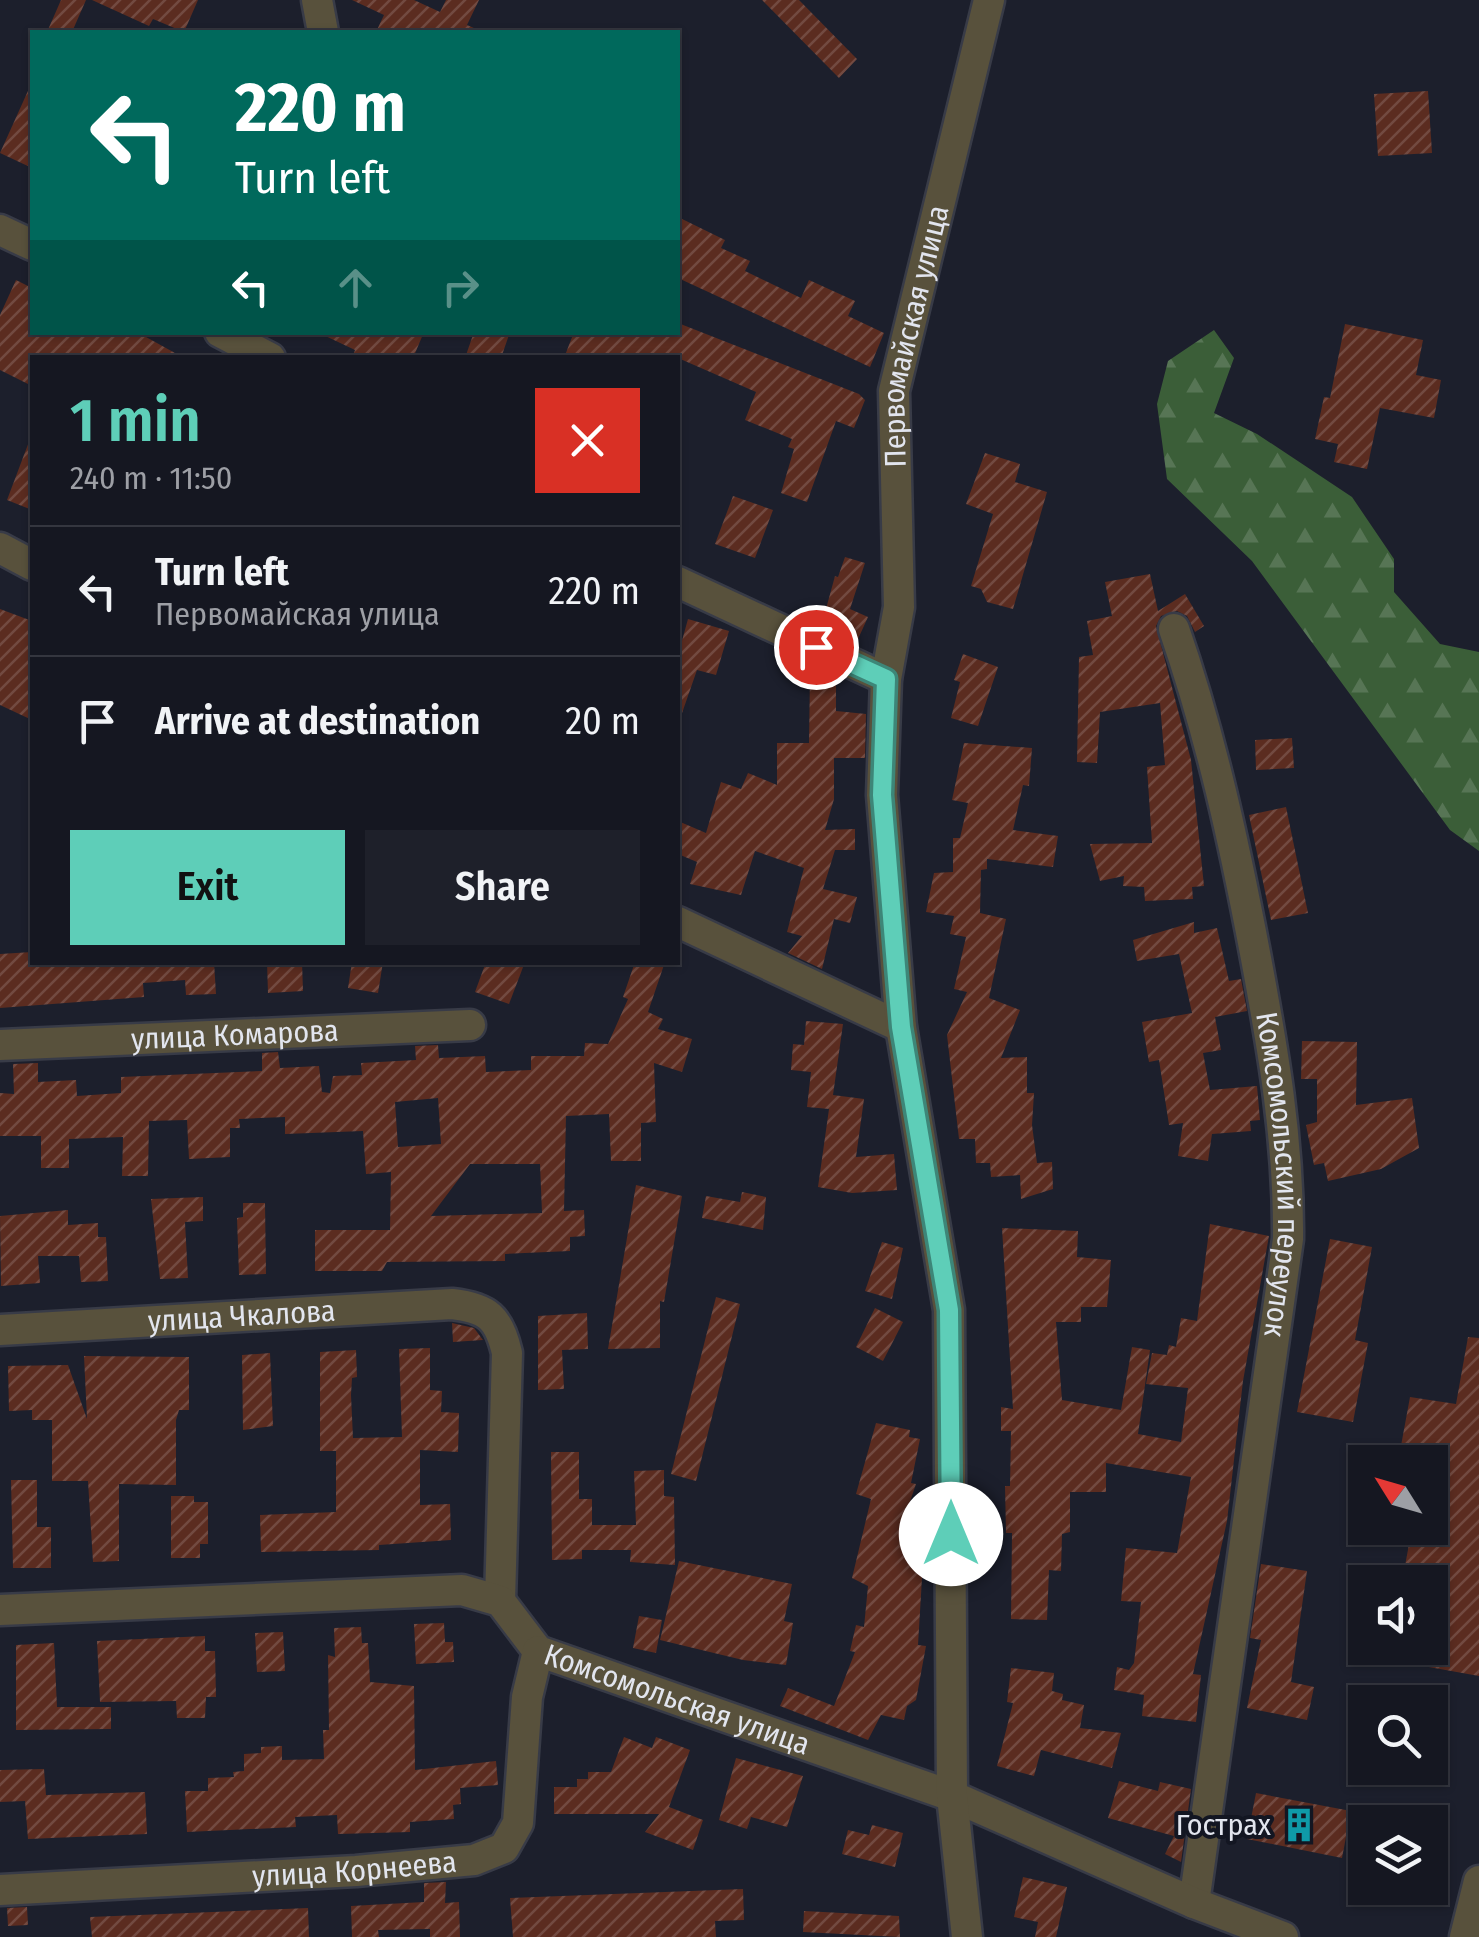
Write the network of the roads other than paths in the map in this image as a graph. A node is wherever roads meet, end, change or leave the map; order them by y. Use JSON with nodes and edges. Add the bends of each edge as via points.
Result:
{"nodes":[{"id":1,"x":317,"y":0,"type":"edge"},
{"id":2,"x":990,"y":0,"type":"edge"},
{"id":3,"x":323,"y":30,"type":"edge"},
{"id":4,"x":0,"y":230,"type":"edge"},
{"id":5,"x":30,"y":244,"type":"edge"},
{"id":6,"x":226,"y":335,"type":"edge"},
{"id":7,"x":264,"y":355,"type":"edge"},
{"id":8,"x":0,"y":548,"type":"edge"},
{"id":9,"x":30,"y":564,"type":"edge"},
{"id":10,"x":680,"y":583,"type":"edge"},
{"id":11,"x":1174,"y":629,"type":"dead end"},
{"id":12,"x":886,"y":679,"type":"junction"},
{"id":13,"x":680,"y":923,"type":"edge"},
{"id":14,"x":470,"y":1025,"type":"dead end"},
{"id":15,"x":901,"y":1027,"type":"junction"},
{"id":16,"x":0,"y":1045,"type":"edge"},
{"id":17,"x":0,"y":1330,"type":"edge"},
{"id":18,"x":500,"y":1602,"type":"junction"},
{"id":19,"x":0,"y":1610,"type":"edge"},
{"id":20,"x":538,"y":1651,"type":"junction"},
{"id":21,"x":952,"y":1796,"type":"junction"},
{"id":22,"x":1479,"y":1881,"type":"edge"},
{"id":23,"x":0,"y":1890,"type":"edge"},
{"id":24,"x":1194,"y":1904,"type":"junction"},
{"id":25,"x":967,"y":1937,"type":"edge"},
{"id":26,"x":1283,"y":1937,"type":"edge"},
{"id":27,"x":1466,"y":1937,"type":"edge"}],
"edges":[{"from":1,"to":3,"type":"street"},
{"from":2,"to":12,"type":"street","name":"Первомайская улица","via":[[894,391],[898,606]]},
{"from":4,"to":5,"type":"street"},
{"from":6,"to":7,"type":"street"},
{"from":8,"to":9,"type":"street"},
{"from":10,"to":12,"type":"street"},
{"from":11,"to":24,"type":"street","name":"Комсомольский переулок","via":[[1227,801],[1279,1070],[1288,1184],[1288,1238]]},
{"from":12,"to":15,"type":"street","name":"Первомайская улица","via":[[882,795]]},
{"from":13,"to":15,"type":"street"},
{"from":14,"to":16,"type":"street","name":"улица Комарова"},
{"from":15,"to":21,"type":"street","name":"Первомайская улица","via":[[949,1310]]},
{"from":17,"to":18,"type":"street","name":"улица Чкалова","via":[[452,1304],[482,1308],[501,1326],[507,1354]]},
{"from":18,"to":19,"type":"street","via":[[462,1590],[409,1590]]},
{"from":18,"to":20,"type":"street","name":"Комсомольская улица"},
{"from":20,"to":21,"type":"street","name":"Комсомольская улица"},
{"from":20,"to":23,"type":"street","name":"улица Корнеева","via":[[518,1823],[504,1848],[474,1860],[356,1871]]},
{"from":21,"to":24,"type":"street","name":"Комсомольская улица"},
{"from":21,"to":25,"type":"street","name":"Первомайская улица"},
{"from":22,"to":27,"type":"street"},
{"from":24,"to":26,"type":"street","name":"Комсомольская улица"}]}
